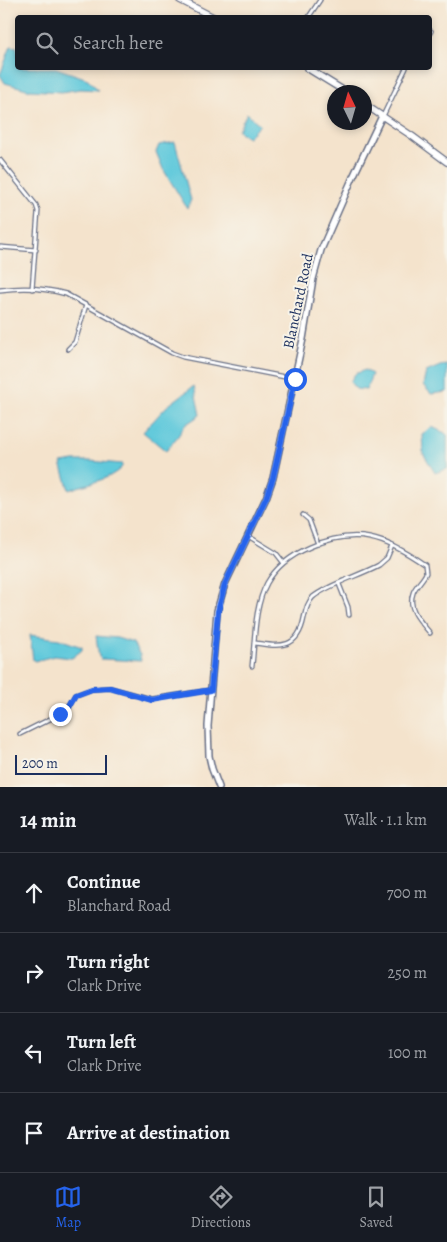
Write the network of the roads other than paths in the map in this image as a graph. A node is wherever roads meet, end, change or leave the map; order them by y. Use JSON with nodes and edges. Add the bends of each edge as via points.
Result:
{"nodes":[{"id":1,"x":180,"y":0,"type":"edge"},
{"id":2,"x":320,"y":0,"type":"edge"},
{"id":3,"x":209,"y":15,"type":"edge"},
{"id":4,"x":310,"y":15,"type":"edge"},
{"id":5,"x":310,"y":70,"type":"edge"},
{"id":6,"x":405,"y":70,"type":"edge"},
{"id":7,"x":335,"y":85,"type":"edge"},
{"id":8,"x":372,"y":109,"type":"edge"},
{"id":9,"x":382,"y":116,"type":"junction"},
{"id":10,"x":0,"y":160,"type":"edge"},
{"id":11,"x":447,"y":162,"type":"edge"},
{"id":12,"x":0,"y":247,"type":"edge"},
{"id":13,"x":36,"y":250,"type":"junction"},
{"id":14,"x":32,"y":289,"type":"junction"},
{"id":15,"x":0,"y":290,"type":"edge"},
{"id":16,"x":86,"y":305,"type":"junction"},
{"id":17,"x":68,"y":349,"type":"dead end"},
{"id":18,"x":295,"y":379,"type":"junction"},
{"id":19,"x":303,"y":515,"type":"dead end"},
{"id":20,"x":247,"y":536,"type":"junction"},
{"id":21,"x":318,"y":544,"type":"junction"},
{"id":22,"x":392,"y":546,"type":"junction"},
{"id":23,"x":283,"y":562,"type":"junction"},
{"id":24,"x":339,"y":584,"type":"junction"},
{"id":25,"x":348,"y":615,"type":"dead end"},
{"id":26,"x":430,"y":633,"type":"dead end"},
{"id":27,"x":255,"y":643,"type":"junction"},
{"id":28,"x":252,"y":666,"type":"dead end"},
{"id":29,"x":211,"y":690,"type":"junction"},
{"id":30,"x":20,"y":734,"type":"dead end"},
{"id":31,"x":219,"y":787,"type":"edge"}],
"edges":[{"from":1,"to":3,"type":"main road"},
{"from":2,"to":4,"type":"street"},
{"from":5,"to":7,"type":"main road"},
{"from":6,"to":9,"type":"street"},
{"from":8,"to":9,"type":"main road"},
{"from":9,"to":11,"type":"main road"},
{"from":9,"to":18,"type":"street","name":"Blanchard Road","via":[[321,250]]},
{"from":10,"to":13,"type":"street","via":[[36,205]]},
{"from":12,"to":13,"type":"street"},
{"from":13,"to":14,"type":"street"},
{"from":14,"to":15,"type":"street"},
{"from":14,"to":16,"type":"street","via":[[66,294]]},
{"from":16,"to":17,"type":"street","via":[[75,342]]},
{"from":16,"to":18,"type":"street","via":[[183,357]]},
{"from":18,"to":20,"type":"street","name":"Blanchard Road","via":[[273,478]]},
{"from":19,"to":21,"type":"street","via":[[309,520]]},
{"from":20,"to":23,"type":"street","via":[[276,553]]},
{"from":20,"to":29,"type":"street","name":"Blanchard Road","via":[[225,584],[218,611]]},
{"from":21,"to":22,"type":"street","via":[[357,535]]},
{"from":21,"to":23,"type":"street"},
{"from":22,"to":24,"type":"street","via":[[387,558],[379,565]]},
{"from":22,"to":26,"type":"street","via":[[416,559],[426,569],[412,600],[413,611]]},
{"from":23,"to":27,"type":"street","via":[[266,585]]},
{"from":24,"to":25,"type":"street","via":[[348,606]]},
{"from":24,"to":27,"type":"street","via":[[310,601],[300,632],[292,642],[277,646]]},
{"from":27,"to":28,"type":"street"},
{"from":29,"to":30,"type":"street","via":[[152,700],[110,688],[92,689],[76,695],[68,709]]},
{"from":29,"to":31,"type":"street","name":"Blanchard Road","via":[[209,756]]}]}
